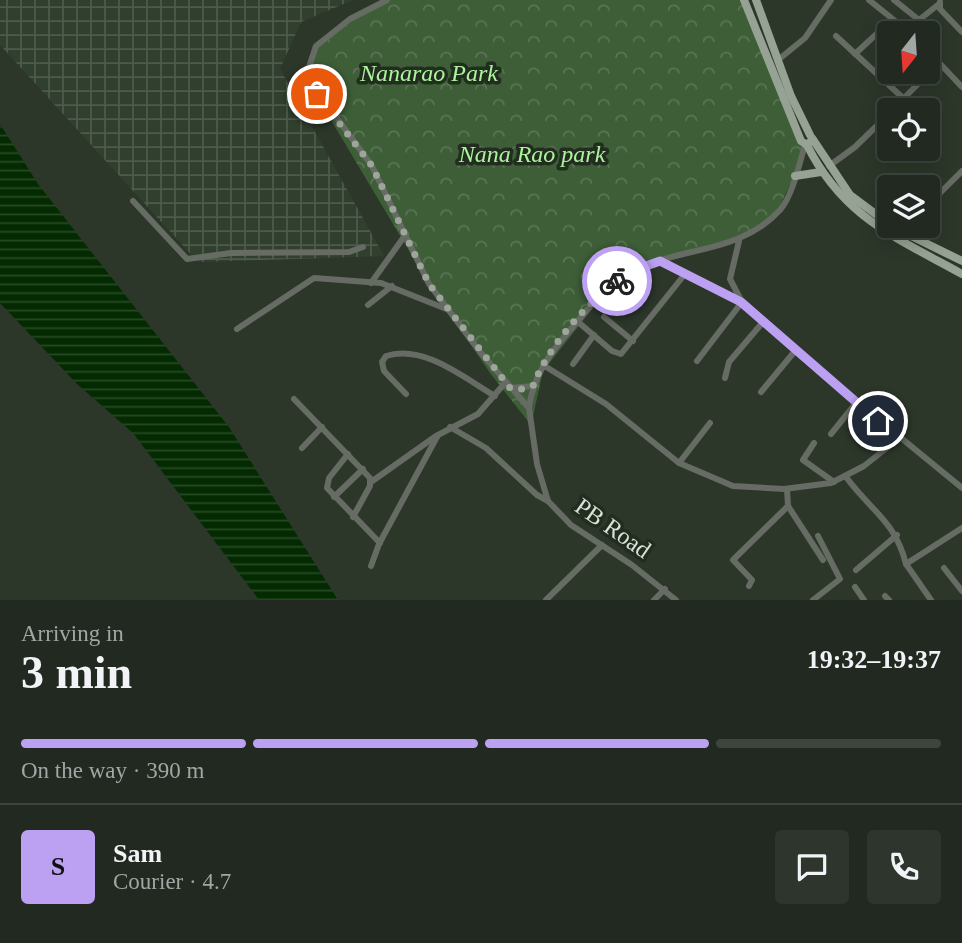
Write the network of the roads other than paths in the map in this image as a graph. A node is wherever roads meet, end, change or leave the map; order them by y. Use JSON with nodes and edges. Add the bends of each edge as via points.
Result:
{"nodes":[{"id":1,"x":387,"y":0,"type":"edge"},
{"id":2,"x":744,"y":0,"type":"edge"},
{"id":3,"x":756,"y":0,"type":"edge"},
{"id":4,"x":831,"y":0,"type":"edge"},
{"id":5,"x":869,"y":0,"type":"edge"},
{"id":6,"x":894,"y":0,"type":"edge"},
{"id":7,"x":940,"y":2,"type":"edge"},
{"id":8,"x":895,"y":21,"type":"edge"},
{"id":9,"x":962,"y":32,"type":"edge"},
{"id":10,"x":877,"y":34,"type":"edge"},
{"id":11,"x":836,"y":36,"type":"dead end"},
{"id":12,"x":855,"y":54,"type":"junction"},
{"id":13,"x":778,"y":60,"type":"junction"},
{"id":14,"x":940,"y":64,"type":"edge"},
{"id":15,"x":918,"y":84,"type":"edge"},
{"id":16,"x":962,"y":87,"type":"edge"},
{"id":17,"x":903,"y":98,"type":"joint"},
{"id":18,"x":877,"y":126,"type":"edge"},
{"id":19,"x":807,"y":141,"type":"junction"},
{"id":20,"x":825,"y":169,"type":"junction"},
{"id":21,"x":962,"y":171,"type":"edge"},
{"id":22,"x":795,"y":176,"type":"junction"},
{"id":23,"x":940,"y":193,"type":"edge"},
{"id":24,"x":133,"y":201,"type":"dead end"},
{"id":25,"x":877,"y":216,"type":"edge"},
{"id":26,"x":877,"y":220,"type":"edge"},
{"id":27,"x":406,"y":234,"type":"junction"},
{"id":28,"x":911,"y":238,"type":"edge"},
{"id":29,"x":915,"y":238,"type":"edge"},
{"id":30,"x":739,"y":240,"type":"junction"},
{"id":31,"x":363,"y":247,"type":"dead end"},
{"id":32,"x":660,"y":261,"type":"junction"},
{"id":33,"x":962,"y":261,"type":"edge"},
{"id":34,"x":685,"y":274,"type":"junction"},
{"id":35,"x":962,"y":274,"type":"edge"},
{"id":36,"x":371,"y":283,"type":"junction"},
{"id":37,"x":393,"y":286,"type":"junction"},
{"id":38,"x":741,"y":302,"type":"junction"},
{"id":39,"x":368,"y":305,"type":"dead end"},
{"id":40,"x":450,"y":311,"type":"junction"},
{"id":41,"x":604,"y":317,"type":"dead end"},
{"id":42,"x":577,"y":321,"type":"junction"},
{"id":43,"x":763,"y":322,"type":"junction"},
{"id":44,"x":237,"y":329,"type":"dead end"},
{"id":45,"x":594,"y":335,"type":"junction"},
{"id":46,"x":633,"y":341,"type":"junction"},
{"id":47,"x":794,"y":351,"type":"junction"},
{"id":48,"x":696,"y":361,"type":"dead end"},
{"id":49,"x":573,"y":364,"type":"dead end"},
{"id":50,"x":543,"y":365,"type":"junction"},
{"id":51,"x":725,"y":378,"type":"dead end"},
{"id":52,"x":508,"y":386,"type":"junction"},
{"id":53,"x":533,"y":386,"type":"junction"},
{"id":54,"x":761,"y":392,"type":"dead end"},
{"id":55,"x":406,"y":394,"type":"dead end"},
{"id":56,"x":495,"y":396,"type":"junction"},
{"id":57,"x":294,"y":399,"type":"dead end"},
{"id":58,"x":856,"y":403,"type":"junction"},
{"id":59,"x":529,"y":408,"type":"junction"},
{"id":60,"x":710,"y":423,"type":"dead end"},
{"id":61,"x":450,"y":427,"type":"junction"},
{"id":62,"x":322,"y":428,"type":"junction"},
{"id":63,"x":831,"y":434,"type":"dead end"},
{"id":64,"x":438,"y":435,"type":"junction"},
{"id":65,"x":899,"y":438,"type":"junction"},
{"id":66,"x":814,"y":443,"type":"dead end"},
{"id":67,"x":302,"y":448,"type":"dead end"},
{"id":68,"x":348,"y":454,"type":"junction"},
{"id":69,"x":679,"y":463,"type":"junction"},
{"id":70,"x":363,"y":469,"type":"junction"},
{"id":71,"x":846,"y":477,"type":"junction"},
{"id":72,"x":371,"y":482,"type":"junction"},
{"id":73,"x":834,"y":482,"type":"junction"},
{"id":74,"x":962,"y":488,"type":"edge"},
{"id":75,"x":787,"y":489,"type":"junction"},
{"id":76,"x":334,"y":497,"type":"junction"},
{"id":77,"x":548,"y":500,"type":"junction"},
{"id":78,"x":788,"y":506,"type":"junction"},
{"id":79,"x":353,"y":517,"type":"junction"},
{"id":80,"x":962,"y":528,"type":"edge"},
{"id":81,"x":897,"y":535,"type":"junction"},
{"id":82,"x":818,"y":536,"type":"dead end"},
{"id":83,"x":380,"y":543,"type":"junction"},
{"id":84,"x":602,"y":545,"type":"junction"},
{"id":85,"x":822,"y":560,"type":"dead end"},
{"id":86,"x":906,"y":564,"type":"junction"},
{"id":87,"x":371,"y":566,"type":"dead end"},
{"id":88,"x":944,"y":568,"type":"dead end"},
{"id":89,"x":856,"y":570,"type":"dead end"},
{"id":90,"x":749,"y":586,"type":"dead end"},
{"id":91,"x":855,"y":586,"type":"dead end"},
{"id":92,"x":665,"y":589,"type":"junction"},
{"id":93,"x":962,"y":592,"type":"edge"},
{"id":94,"x":546,"y":600,"type":"edge"},
{"id":95,"x":654,"y":600,"type":"edge"},
{"id":96,"x":676,"y":600,"type":"edge"},
{"id":97,"x":813,"y":600,"type":"edge"},
{"id":98,"x":864,"y":600,"type":"edge"},
{"id":99,"x":931,"y":600,"type":"edge"}],
"edges":[{"from":1,"to":27,"type":"street","via":[[322,40],[312,53],[309,75],[317,94],[372,166]]},
{"from":2,"to":19,"type":"main road"},
{"from":3,"to":13,"type":"main road"},
{"from":4,"to":13,"type":"street","via":[[805,37]]},
{"from":5,"to":8,"type":"street"},
{"from":6,"to":7,"type":"street","via":[[919,20]]},
{"from":7,"to":9,"type":"street","via":[[940,9]]},
{"from":10,"to":12,"type":"street"},
{"from":11,"to":12,"type":"street"},
{"from":12,"to":17,"type":"street"},
{"from":13,"to":19,"type":"main road"},
{"from":14,"to":16,"type":"street"},
{"from":15,"to":17,"type":"street"},
{"from":18,"to":20,"type":"street"},
{"from":19,"to":20,"type":"main road"},
{"from":19,"to":22,"type":"street"},
{"from":20,"to":22,"type":"main road"},
{"from":20,"to":25,"type":"main road"},
{"from":20,"to":26,"type":"main road","via":[[851,208]]},
{"from":21,"to":23,"type":"street"},
{"from":22,"to":30,"type":"street","via":[[780,210]]},
{"from":24,"to":31,"type":"street","via":[[187,259],[349,252]]},
{"from":27,"to":36,"type":"street"},
{"from":27,"to":40,"type":"street","via":[[429,284]]},
{"from":28,"to":35,"type":"main road"},
{"from":29,"to":33,"type":"main road"},
{"from":30,"to":32,"type":"street","name":"PB Road"},
{"from":30,"to":38,"type":"street","via":[[730,279]]},
{"from":32,"to":34,"type":"street"},
{"from":32,"to":42,"type":"street","name":"PB Road","via":[[614,283]]},
{"from":34,"to":38,"type":"street"},
{"from":34,"to":46,"type":"street"},
{"from":36,"to":37,"type":"street"},
{"from":36,"to":44,"type":"street","via":[[306,281]]},
{"from":37,"to":39,"type":"street"},
{"from":37,"to":40,"type":"street"},
{"from":38,"to":43,"type":"street"},
{"from":38,"to":48,"type":"street"},
{"from":40,"to":52,"type":"street"},
{"from":41,"to":46,"type":"street"},
{"from":42,"to":45,"type":"street"},
{"from":42,"to":50,"type":"street","name":"PB Road"},
{"from":43,"to":47,"type":"street"},
{"from":43,"to":51,"type":"street","via":[[729,362]]},
{"from":45,"to":46,"type":"street","via":[[619,354]]},
{"from":45,"to":49,"type":"street"},
{"from":47,"to":54,"type":"street"},
{"from":47,"to":58,"type":"street"},
{"from":50,"to":53,"type":"street","name":"PB Road"},
{"from":50,"to":69,"type":"street","via":[[606,404]]},
{"from":52,"to":53,"type":"street","via":[[518,390]]},
{"from":52,"to":56,"type":"street"},
{"from":52,"to":59,"type":"street"},
{"from":53,"to":59,"type":"street","name":"PB Road"},
{"from":55,"to":56,"type":"street","via":[[383,371],[386,356],[406,353],[428,358]]},
{"from":56,"to":61,"type":"street","via":[[478,414]]},
{"from":57,"to":62,"type":"street"},
{"from":58,"to":63,"type":"street"},
{"from":58,"to":65,"type":"street"},
{"from":59,"to":77,"type":"street","name":"PB Road"},
{"from":60,"to":69,"type":"street"},
{"from":61,"to":64,"type":"street"},
{"from":61,"to":77,"type":"street","via":[[486,449]]},
{"from":62,"to":67,"type":"street"},
{"from":62,"to":68,"type":"street"},
{"from":64,"to":72,"type":"street"},
{"from":64,"to":83,"type":"street"},
{"from":65,"to":71,"type":"street"},
{"from":65,"to":74,"type":"street"},
{"from":66,"to":73,"type":"street","via":[[803,460]]},
{"from":68,"to":70,"type":"street"},
{"from":68,"to":76,"type":"street","via":[[327,481]]},
{"from":69,"to":75,"type":"street","via":[[733,486]]},
{"from":70,"to":72,"type":"street"},
{"from":70,"to":76,"type":"street"},
{"from":71,"to":73,"type":"street"},
{"from":71,"to":81,"type":"street"},
{"from":72,"to":79,"type":"street"},
{"from":73,"to":75,"type":"street"},
{"from":75,"to":78,"type":"street"},
{"from":76,"to":79,"type":"street"},
{"from":77,"to":84,"type":"street","name":"PB Road","via":[[571,525]]},
{"from":78,"to":85,"type":"street"},
{"from":78,"to":90,"type":"street","via":[[735,556],[736,564],[752,580]]},
{"from":79,"to":83,"type":"street"},
{"from":80,"to":86,"type":"street"},
{"from":81,"to":86,"type":"street"},
{"from":81,"to":89,"type":"street"},
{"from":82,"to":97,"type":"street","via":[[840,579]]},
{"from":83,"to":87,"type":"street"},
{"from":84,"to":92,"type":"street","name":"PB Road"},
{"from":84,"to":94,"type":"street"},
{"from":86,"to":99,"type":"street"},
{"from":88,"to":93,"type":"street"},
{"from":91,"to":98,"type":"street"},
{"from":92,"to":95,"type":"street"},
{"from":92,"to":96,"type":"street","name":"PB Road"}]}
